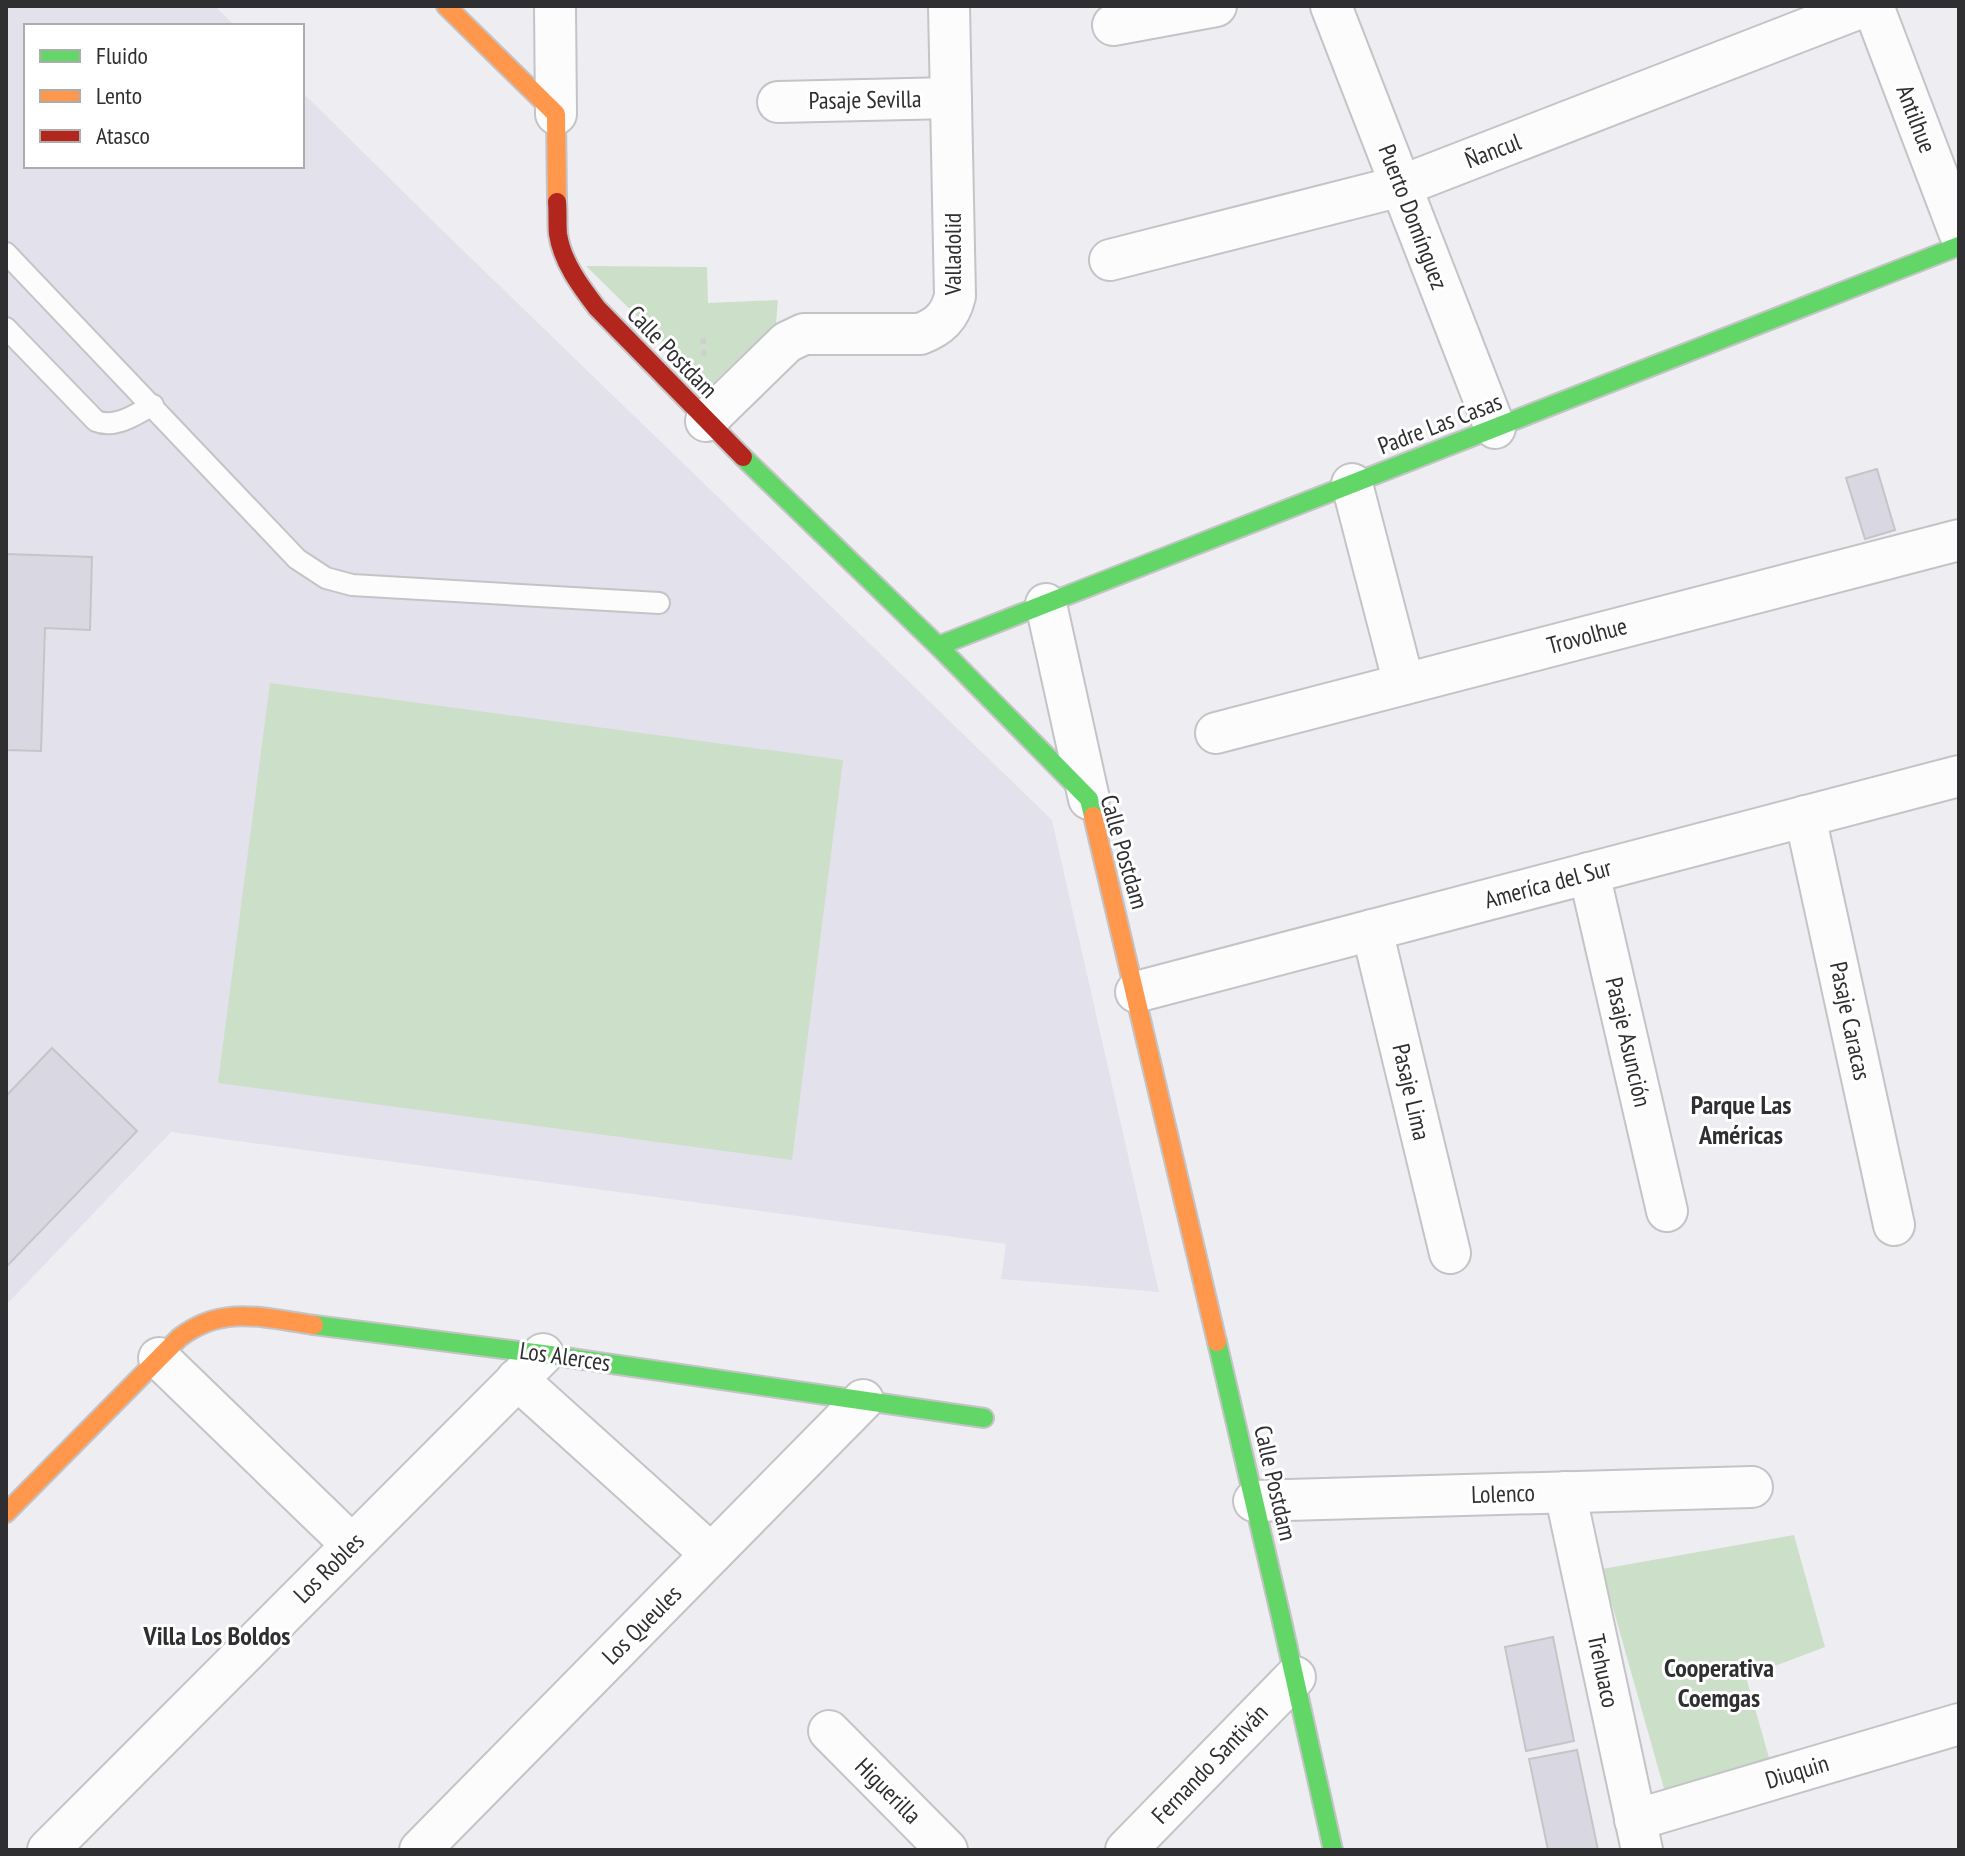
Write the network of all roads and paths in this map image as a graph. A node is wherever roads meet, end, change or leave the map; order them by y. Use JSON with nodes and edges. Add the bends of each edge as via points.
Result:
{"nodes":[{"id":1,"x":446,"y":6,"type":"edge"},
{"id":2,"x":555,"y":6,"type":"edge"},
{"id":3,"x":949,"y":6,"type":"edge"},
{"id":4,"x":1216,"y":6,"type":"edge"},
{"id":5,"x":1331,"y":6,"type":"edge"},
{"id":6,"x":1865,"y":6,"type":"edge"},
{"id":7,"x":1873,"y":6,"type":"edge"},
{"id":8,"x":1113,"y":25,"type":"dead end"},
{"id":9,"x":951,"y":98,"type":"junction"},
{"id":10,"x":778,"y":102,"type":"dead end"},
{"id":11,"x":556,"y":114,"type":"junction"},
{"id":12,"x":1401,"y":186,"type":"junction"},
{"id":13,"x":1959,"y":232,"type":"edge"},
{"id":14,"x":1959,"y":246,"type":"edge"},
{"id":15,"x":6,"y":253,"type":"edge"},
{"id":16,"x":1110,"y":260,"type":"dead end"},
{"id":17,"x":6,"y":328,"type":"edge"},
{"id":18,"x":153,"y":405,"type":"junction"},
{"id":19,"x":706,"y":421,"type":"junction"},
{"id":20,"x":1495,"y":428,"type":"junction"},
{"id":21,"x":1352,"y":484,"type":"junction"},
{"id":22,"x":1959,"y":540,"type":"edge"},
{"id":23,"x":659,"y":603,"type":"dead end"},
{"id":24,"x":1046,"y":604,"type":"junction"},
{"id":25,"x":938,"y":646,"type":"junction"},
{"id":26,"x":1404,"y":684,"type":"junction"},
{"id":27,"x":1216,"y":733,"type":"dead end"},
{"id":28,"x":1959,"y":776,"type":"edge"},
{"id":29,"x":1089,"y":799,"type":"junction"},
{"id":30,"x":1805,"y":816,"type":"junction"},
{"id":31,"x":1589,"y":873,"type":"junction"},
{"id":32,"x":1372,"y":930,"type":"junction"},
{"id":33,"x":1136,"y":992,"type":"junction"},
{"id":34,"x":1667,"y":1211,"type":"dead end"},
{"id":35,"x":1894,"y":1225,"type":"dead end"},
{"id":36,"x":1450,"y":1253,"type":"dead end"},
{"id":37,"x":159,"y":1358,"type":"junction"},
{"id":38,"x":530,"y":1366,"type":"junction"},
{"id":39,"x":863,"y":1400,"type":"junction"},
{"id":40,"x":984,"y":1418,"type":"dead end"},
{"id":41,"x":1752,"y":1487,"type":"dead end"},
{"id":42,"x":1565,"y":1492,"type":"junction"},
{"id":43,"x":1254,"y":1501,"type":"junction"},
{"id":44,"x":6,"y":1513,"type":"edge"},
{"id":45,"x":352,"y":1545,"type":"junction"},
{"id":46,"x":711,"y":1554,"type":"junction"},
{"id":47,"x":1295,"y":1677,"type":"junction"},
{"id":48,"x":1959,"y":1724,"type":"edge"},
{"id":49,"x":829,"y":1731,"type":"dead end"},
{"id":50,"x":1638,"y":1835,"type":"edge"},
{"id":51,"x":48,"y":1850,"type":"edge"},
{"id":52,"x":420,"y":1850,"type":"edge"},
{"id":53,"x":947,"y":1850,"type":"edge"},
{"id":54,"x":1126,"y":1850,"type":"edge"},
{"id":55,"x":1333,"y":1850,"type":"edge"}],
"edges":[{"from":1,"to":11,"type":"street"},
{"from":2,"to":11,"type":"street"},
{"from":3,"to":9,"type":"street","name":"Valladolid"},
{"from":4,"to":8,"type":"street"},
{"from":5,"to":12,"type":"street","name":"Puerto Domínguez"},
{"from":6,"to":12,"type":"street","name":"Ñancul"},
{"from":7,"to":13,"type":"street","name":"Antilhue"},
{"from":9,"to":10,"type":"street","name":"Pasaje Sevilla"},
{"from":9,"to":19,"type":"street","name":"Valladolid","via":[[955,296],[947,316],[920,334],[794,338]]},
{"from":11,"to":19,"type":"street","name":"Calle Postdam","via":[[558,236],[568,264],[597,308]]},
{"from":12,"to":16,"type":"street","name":"Ñancul"},
{"from":12,"to":20,"type":"street","name":"Puerto Domínguez"},
{"from":14,"to":20,"type":"street","name":"Padre Las Casas"},
{"from":15,"to":18,"type":"lane"},
{"from":17,"to":18,"type":"lane","via":[[96,421],[121,422]]},
{"from":18,"to":23,"type":"lane","via":[[297,559],[326,578],[352,585]]},
{"from":19,"to":25,"type":"street","name":"Calle Postdam"},
{"from":20,"to":21,"type":"street","name":"Padre Las Casas"},
{"from":21,"to":24,"type":"street","name":"Padre Las Casas"},
{"from":21,"to":26,"type":"street"},
{"from":22,"to":26,"type":"street","name":"Trovolhue"},
{"from":24,"to":25,"type":"street","name":"Padre Las Casas"},
{"from":24,"to":29,"type":"street"},
{"from":25,"to":29,"type":"street","name":"Calle Postdam"},
{"from":26,"to":27,"type":"street","name":"Trovolhue"},
{"from":28,"to":30,"type":"street","name":"Ameríca del Sur"},
{"from":29,"to":33,"type":"street","name":"Calle Postdam"},
{"from":30,"to":31,"type":"street","name":"Ameríca del Sur"},
{"from":30,"to":35,"type":"street","name":"Pasaje Caracas"},
{"from":31,"to":32,"type":"street","name":"Ameríca del Sur"},
{"from":31,"to":34,"type":"street","name":"Pasaje Asunción"},
{"from":32,"to":33,"type":"street","name":"Ameríca del Sur"},
{"from":32,"to":36,"type":"street","name":"Pasaje Lima"},
{"from":33,"to":43,"type":"street","name":"Calle Postdam"},
{"from":37,"to":38,"type":"street","name":"Los Alerces","via":[[192,1327],[238,1315]]},
{"from":37,"to":44,"type":"street","name":"Los Alerces"},
{"from":37,"to":45,"type":"street"},
{"from":38,"to":39,"type":"street","name":"Los Alerces"},
{"from":38,"to":45,"type":"street","name":"Los Robles"},
{"from":38,"to":46,"type":"street","name":"Los Alerces"},
{"from":39,"to":40,"type":"street","name":"Los Alerces"},
{"from":39,"to":46,"type":"street","name":"Los Queules"},
{"from":41,"to":42,"type":"street","name":"Lolenco"},
{"from":42,"to":43,"type":"street","name":"Lolenco"},
{"from":42,"to":50,"type":"street","name":"Trehuaco"},
{"from":43,"to":47,"type":"street","name":"Calle Postdam"},
{"from":45,"to":51,"type":"street","name":"Los Robles"},
{"from":46,"to":52,"type":"street","name":"Los Queules"},
{"from":47,"to":54,"type":"street","name":"Fernando Santiván"},
{"from":47,"to":55,"type":"street","name":"Calle Postdam"},
{"from":48,"to":50,"type":"street","name":"Diuquin"},
{"from":49,"to":53,"type":"street","name":"Higuerilla"}]}
